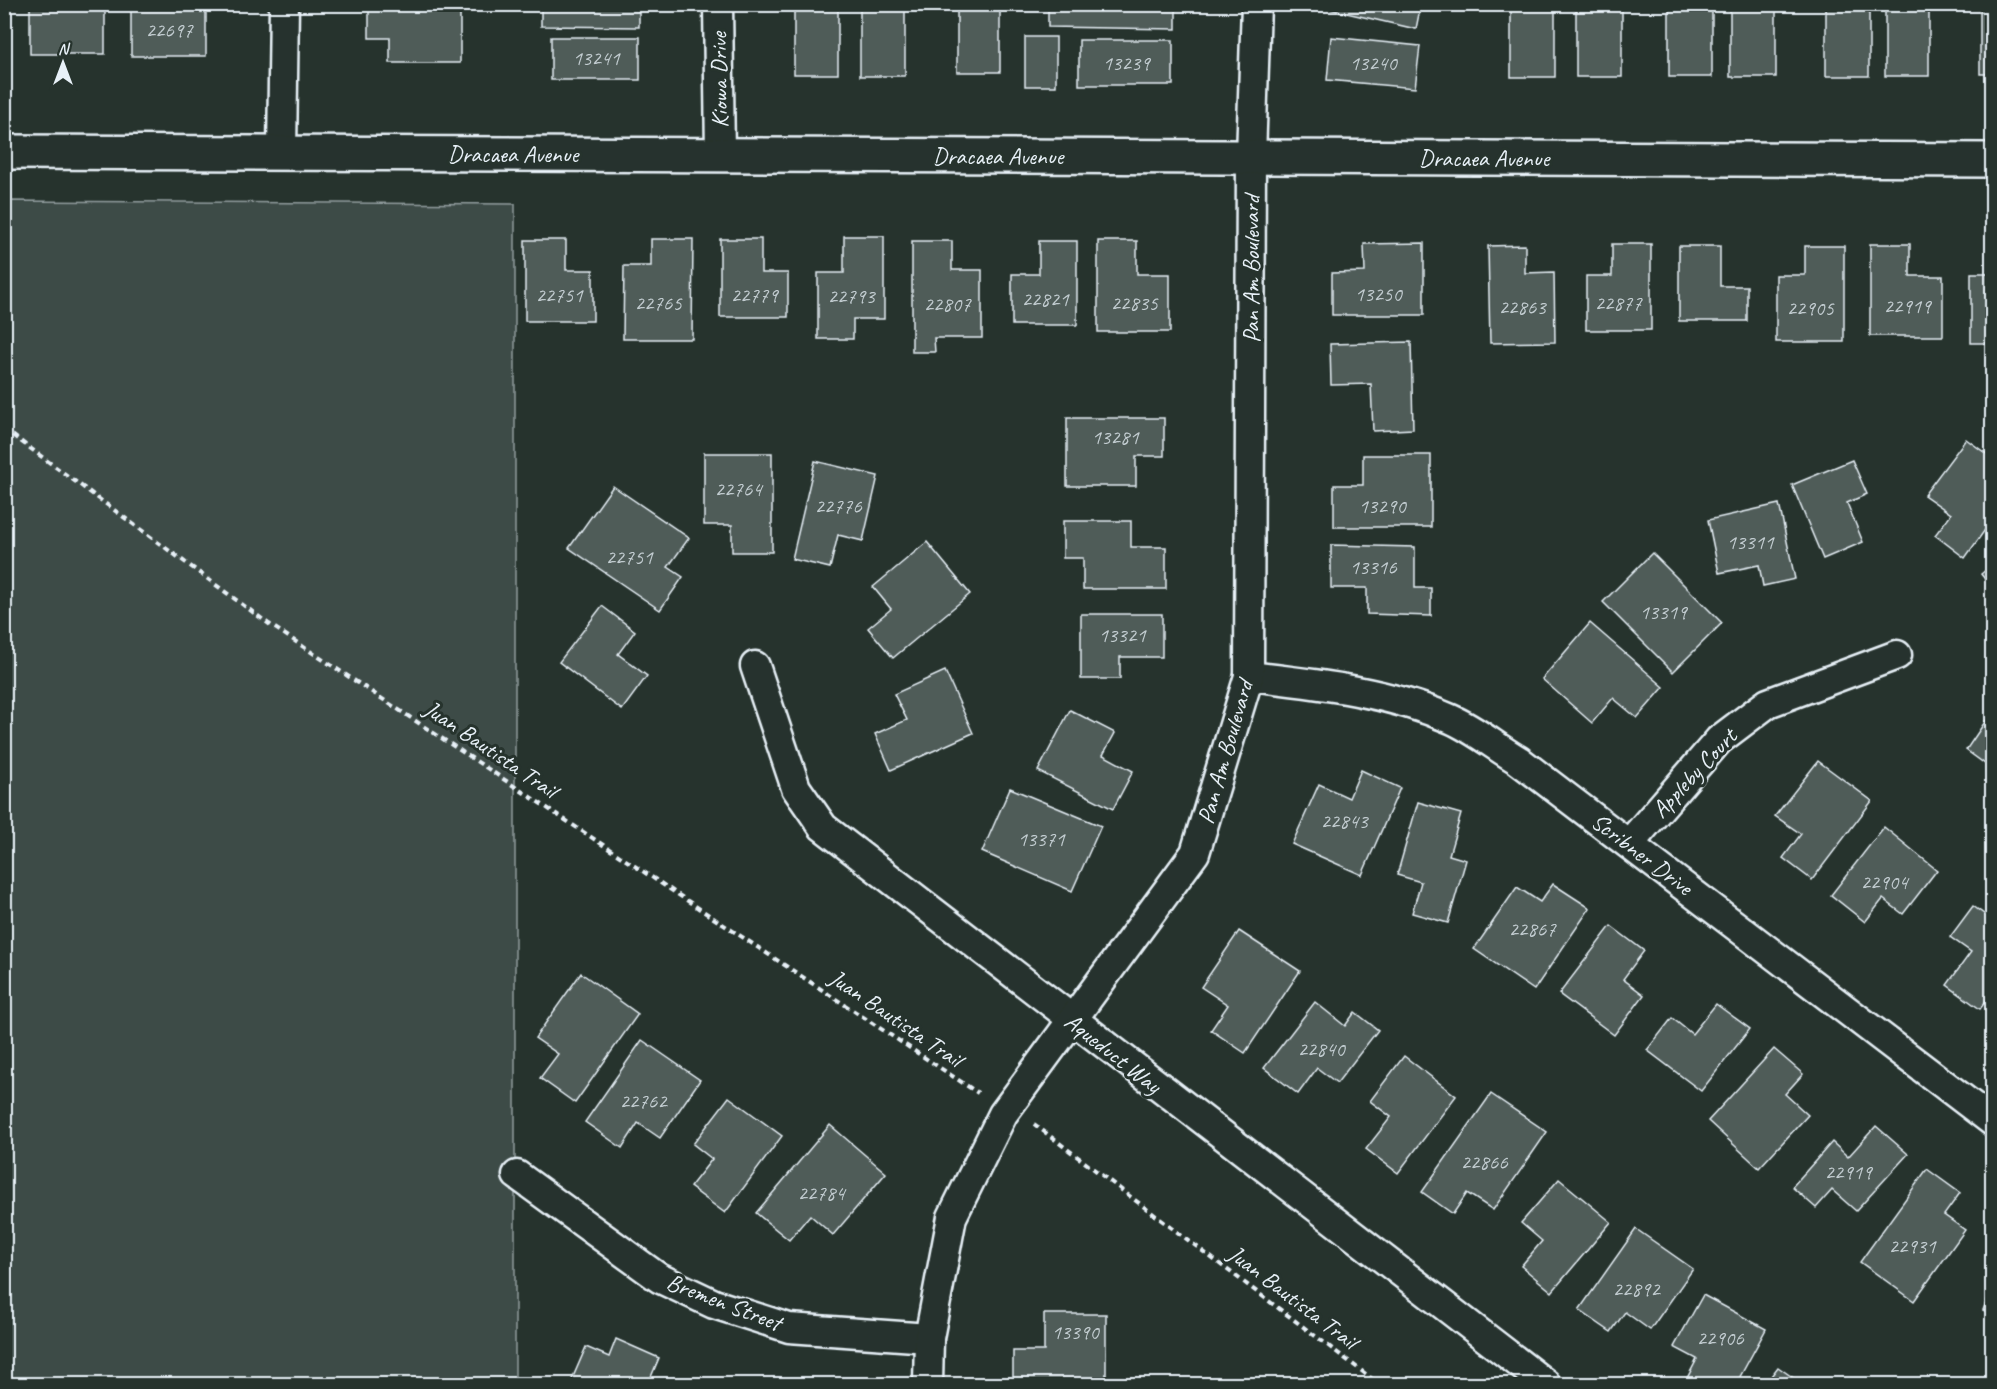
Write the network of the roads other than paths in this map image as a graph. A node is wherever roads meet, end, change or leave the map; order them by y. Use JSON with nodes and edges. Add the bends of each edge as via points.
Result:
{"nodes":[{"id":1,"x":284,"y":4,"type":"edge"},
{"id":2,"x":718,"y":4,"type":"edge"},
{"id":3,"x":1256,"y":4,"type":"edge"},
{"id":4,"x":4,"y":152,"type":"edge"},
{"id":5,"x":282,"y":153,"type":"junction"},
{"id":6,"x":720,"y":155,"type":"junction"},
{"id":7,"x":1251,"y":157,"type":"junction"},
{"id":8,"x":1992,"y":160,"type":"edge"},
{"id":9,"x":1897,"y":655,"type":"dead end"},
{"id":10,"x":755,"y":666,"type":"dead end"},
{"id":11,"x":1249,"y":676,"type":"junction"},
{"id":12,"x":1629,"y":844,"type":"junction"},
{"id":13,"x":1070,"y":1020,"type":"junction"},
{"id":14,"x":1992,"y":1121,"type":"edge"},
{"id":15,"x":517,"y":1175,"type":"dead end"},
{"id":16,"x":928,"y":1338,"type":"junction"},
{"id":17,"x":928,"y":1384,"type":"edge"},
{"id":18,"x":1546,"y":1384,"type":"edge"}],
"edges":[{"from":1,"to":5,"type":"street"},
{"from":2,"to":6,"type":"street","name":"Kiowa Drive"},
{"from":3,"to":7,"type":"street","name":"Pan Am Boulevard"},
{"from":4,"to":5,"type":"street","name":"Dracaea Avenue"},
{"from":5,"to":6,"type":"street","name":"Dracaea Avenue"},
{"from":6,"to":7,"type":"street","name":"Dracaea Avenue"},
{"from":7,"to":8,"type":"street","name":"Dracaea Avenue"},
{"from":7,"to":11,"type":"street","name":"Pan Am Boulevard"},
{"from":9,"to":12,"type":"street","name":"Appleby Court","via":[[1768,703],[1719,740]]},
{"from":10,"to":13,"type":"street","name":"Aqueduct Way","via":[[796,788],[823,827]]},
{"from":11,"to":12,"type":"street","name":"Scribner Drive","via":[[1333,685],[1386,696],[1454,720],[1518,760]]},
{"from":11,"to":13,"type":"street","name":"Pan Am Boulevard","via":[[1195,853]]},
{"from":12,"to":14,"type":"street","name":"Scribner Drive"},
{"from":13,"to":16,"type":"street","name":"Pan Am Boulevard","via":[[1003,1114],[952,1217]]},
{"from":13,"to":18,"type":"street","name":"Aqueduct Way"},
{"from":15,"to":16,"type":"street","name":"Bremen Street","via":[[659,1278],[714,1304],[789,1328]]},
{"from":16,"to":17,"type":"street","name":"Pan Am Boulevard"}]}
